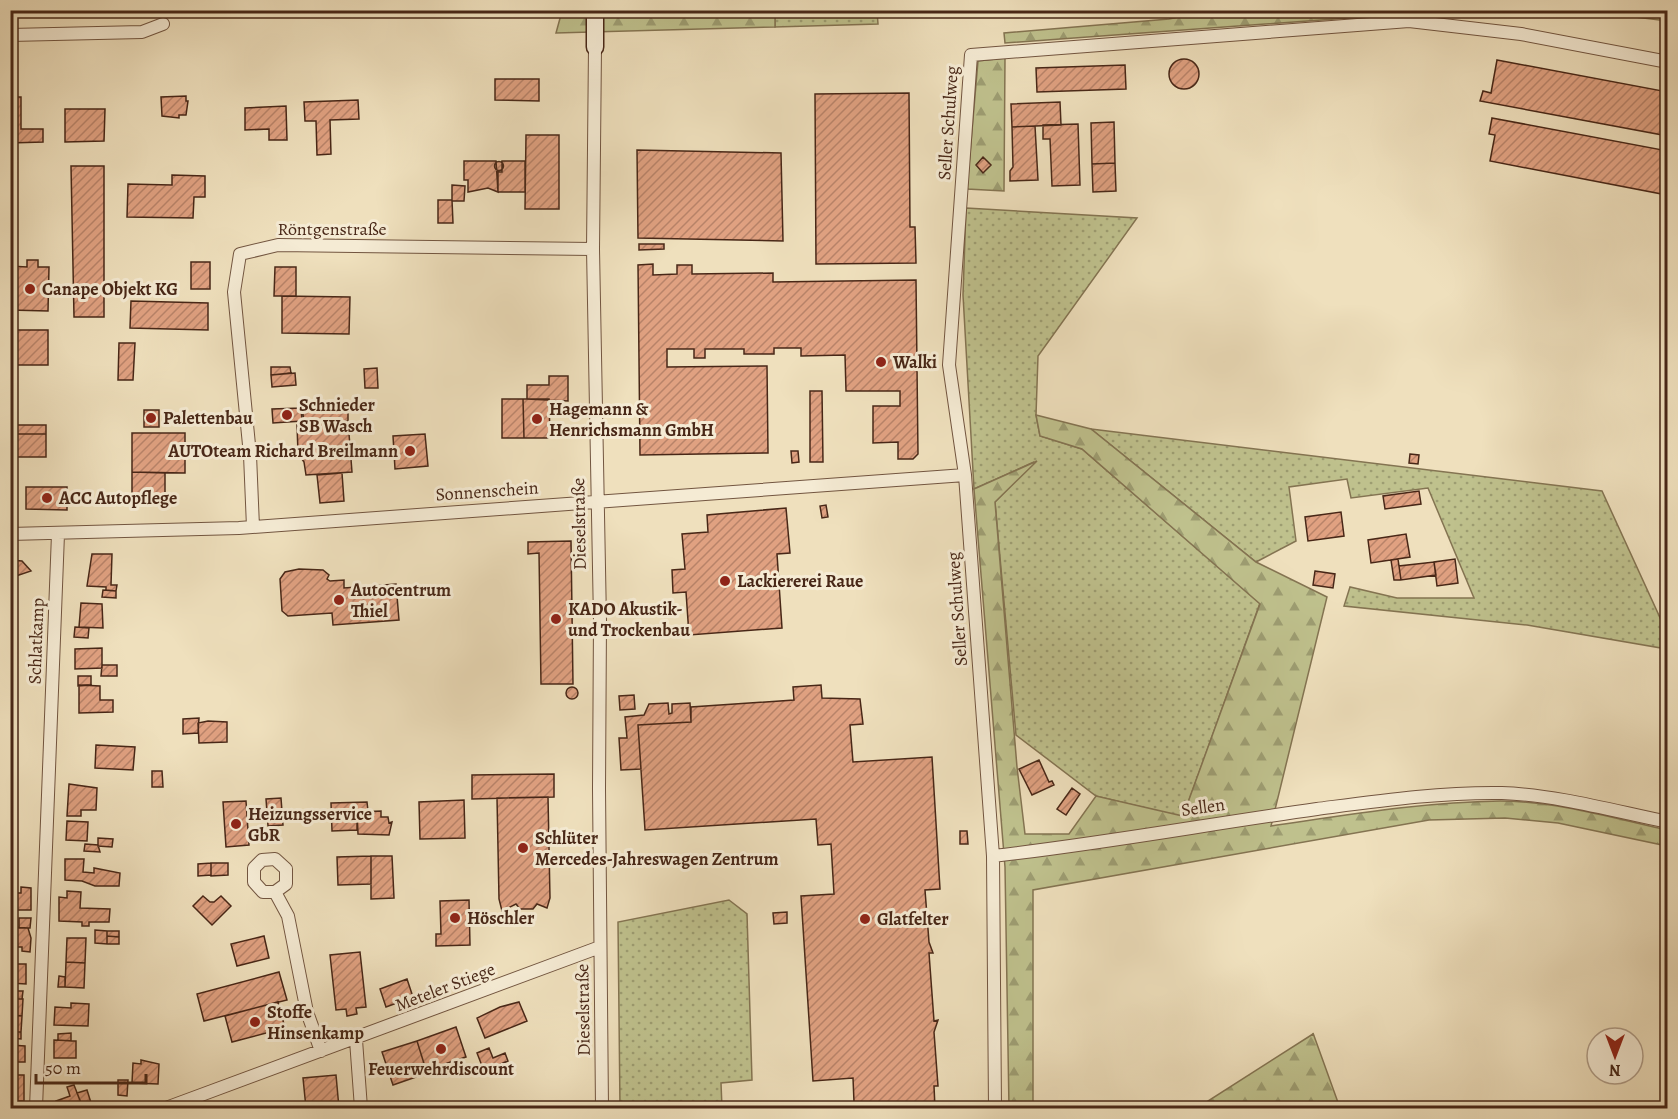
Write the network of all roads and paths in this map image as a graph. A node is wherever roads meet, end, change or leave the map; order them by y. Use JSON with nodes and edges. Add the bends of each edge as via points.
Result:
{"nodes":[{"id":1,"x":595,"y":10,"type":"edge"},
{"id":2,"x":1409,"y":16,"type":"edge"},
{"id":3,"x":163,"y":24,"type":"dead end"},
{"id":4,"x":10,"y":35,"type":"edge"},
{"id":5,"x":595,"y":47,"type":"joint"},
{"id":6,"x":1668,"y":62,"type":"edge"},
{"id":7,"x":593,"y":249,"type":"junction"},
{"id":8,"x":965,"y":475,"type":"junction"},
{"id":9,"x":596,"y":501,"type":"junction"},
{"id":10,"x":253,"y":527,"type":"junction"},
{"id":11,"x":10,"y":534,"type":"edge"},
{"id":12,"x":58,"y":534,"type":"junction"},
{"id":13,"x":1668,"y":822,"type":"edge"},
{"id":14,"x":993,"y":856,"type":"junction"},
{"id":15,"x":275,"y":892,"type":"dead end"},
{"id":16,"x":600,"y":947,"type":"junction"},
{"id":17,"x":356,"y":1040,"type":"junction"},
{"id":18,"x":321,"y":1051,"type":"junction"},
{"id":19,"x":36,"y":1108,"type":"edge"},
{"id":20,"x":166,"y":1108,"type":"edge"},
{"id":21,"x":361,"y":1108,"type":"edge"},
{"id":22,"x":603,"y":1108,"type":"edge"},
{"id":23,"x":995,"y":1108,"type":"edge"}],
"edges":[{"from":1,"to":5,"type":"street"},
{"from":2,"to":6,"type":"street","name":"Seller Schulweg"},
{"from":2,"to":8,"type":"street","name":"Seller Schulweg","via":[[970,55],[949,365]]},
{"from":3,"to":4,"type":"street","via":[[142,32]]},
{"from":5,"to":7,"type":"street","name":"Dieselstraße"},
{"from":7,"to":9,"type":"street","name":"Dieselstraße"},
{"from":7,"to":10,"type":"street","name":"Röntgenstraße","via":[[278,245],[240,254],[234,292]]},
{"from":8,"to":9,"type":"street","name":"Sonnenschein"},
{"from":8,"to":14,"type":"street","name":"Seller Schulweg"},
{"from":9,"to":10,"type":"street","name":"Sonnenschein"},
{"from":9,"to":16,"type":"street","name":"Dieselstraße"},
{"from":10,"to":12,"type":"street","name":"Sonnenschein"},
{"from":11,"to":12,"type":"street","name":"Sonnenschein"},
{"from":12,"to":19,"type":"street","name":"Schlatkamp"},
{"from":13,"to":14,"type":"street","name":"Sellen","via":[[1503,793],[1415,796]]},
{"from":14,"to":23,"type":"street"},
{"from":15,"to":18,"type":"street","via":[[288,916],[307,1012]]},
{"from":16,"to":17,"type":"street","name":"Meteler Stiege"},
{"from":16,"to":22,"type":"street","name":"Dieselstraße"},
{"from":17,"to":18,"type":"street","name":"Meteler Stiege"},
{"from":17,"to":21,"type":"street"},
{"from":18,"to":20,"type":"street","name":"Meteler Stiege"}]}
